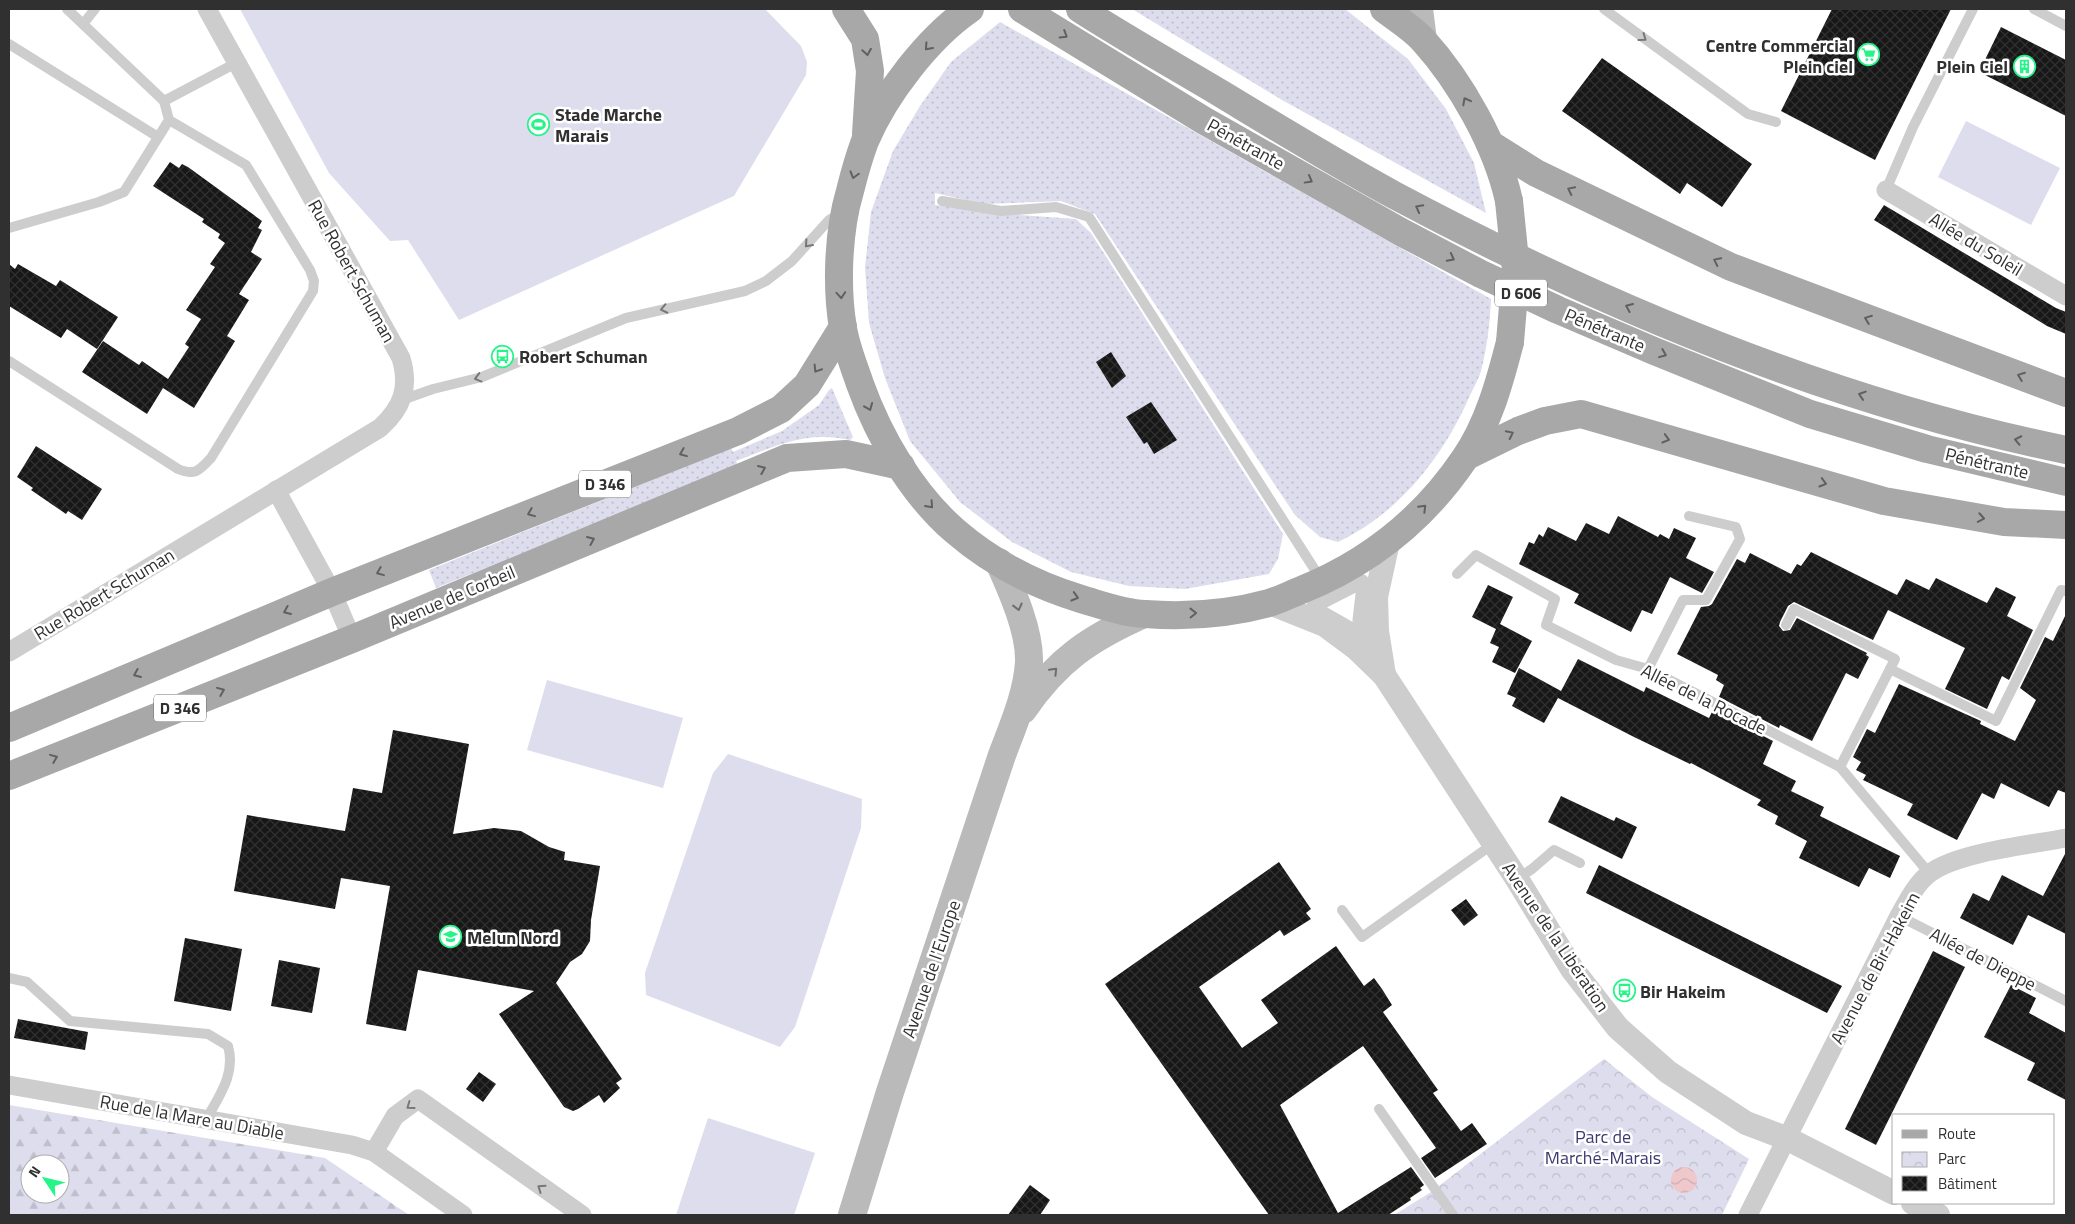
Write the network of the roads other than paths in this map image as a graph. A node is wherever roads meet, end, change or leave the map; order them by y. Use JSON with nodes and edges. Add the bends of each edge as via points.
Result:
{"nodes":[{"id":1,"x":66,"y":9,"type":"edge"},
{"id":2,"x":95,"y":9,"type":"edge"},
{"id":3,"x":207,"y":9,"type":"edge"},
{"id":4,"x":846,"y":9,"type":"edge"},
{"id":5,"x":1022,"y":9,"type":"edge"},
{"id":6,"x":1080,"y":9,"type":"edge"},
{"id":7,"x":1384,"y":9,"type":"edge"},
{"id":8,"x":1419,"y":9,"type":"edge"},
{"id":9,"x":1604,"y":9,"type":"edge"},
{"id":10,"x":1973,"y":9,"type":"edge"},
{"id":11,"x":2034,"y":9,"type":"edge"},
{"id":12,"x":966,"y":11,"type":"edge"},
{"id":13,"x":83,"y":24,"type":"junction"},
{"id":14,"x":2066,"y":26,"type":"edge"},
{"id":15,"x":1423,"y":40,"type":"junction"},
{"id":16,"x":9,"y":44,"type":"edge"},
{"id":17,"x":238,"y":62,"type":"junction"},
{"id":18,"x":164,"y":102,"type":"junction"},
{"id":19,"x":169,"y":120,"type":"junction"},
{"id":20,"x":1776,"y":122,"type":"dead end"},
{"id":21,"x":158,"y":137,"type":"junction"},
{"id":22,"x":866,"y":140,"type":"junction"},
{"id":23,"x":1490,"y":144,"type":"junction"},
{"id":24,"x":1886,"y":190,"type":"joint"},
{"id":25,"x":942,"y":201,"type":"dead end"},
{"id":26,"x":844,"y":212,"type":"junction"},
{"id":27,"x":9,"y":228,"type":"edge"},
{"id":28,"x":2066,"y":296,"type":"edge"},
{"id":29,"x":843,"y":328,"type":"junction"},
{"id":30,"x":9,"y":361,"type":"edge"},
{"id":31,"x":2066,"y":393,"type":"edge"},
{"id":32,"x":402,"y":400,"type":"junction"},
{"id":33,"x":2066,"y":450,"type":"edge"},
{"id":34,"x":1467,"y":456,"type":"junction"},
{"id":35,"x":901,"y":466,"type":"junction"},
{"id":36,"x":2066,"y":482,"type":"edge"},
{"id":37,"x":276,"y":490,"type":"junction"},
{"id":38,"x":1689,"y":516,"type":"dead end"},
{"id":39,"x":2066,"y":525,"type":"edge"},
{"id":40,"x":1388,"y":542,"type":"junction"},
{"id":41,"x":999,"y":562,"type":"junction"},
{"id":42,"x":1457,"y":574,"type":"dead end"},
{"id":43,"x":1323,"y":582,"type":"junction"},
{"id":44,"x":2066,"y":591,"type":"edge"},
{"id":45,"x":332,"y":592,"type":"junction"},
{"id":46,"x":1270,"y":603,"type":"junction"},
{"id":47,"x":1144,"y":614,"type":"junction"},
{"id":48,"x":1786,"y":625,"type":"dead end"},
{"id":49,"x":352,"y":639,"type":"junction"},
{"id":50,"x":9,"y":652,"type":"edge"},
{"id":51,"x":1648,"y":669,"type":"junction"},
{"id":52,"x":1890,"y":669,"type":"junction"},
{"id":53,"x":1384,"y":675,"type":"junction"},
{"id":54,"x":1014,"y":724,"type":"junction"},
{"id":55,"x":9,"y":728,"type":"edge"},
{"id":56,"x":1840,"y":767,"type":"junction"},
{"id":57,"x":9,"y":776,"type":"edge"},
{"id":58,"x":2066,"y":838,"type":"edge"},
{"id":59,"x":1493,"y":844,"type":"junction"},
{"id":60,"x":1580,"y":863,"type":"dead end"},
{"id":61,"x":1930,"y":873,"type":"junction"},
{"id":62,"x":1517,"y":879,"type":"junction"},
{"id":63,"x":1342,"y":910,"type":"dead end"},
{"id":64,"x":1899,"y":916,"type":"junction"},
{"id":65,"x":9,"y":978,"type":"edge"},
{"id":66,"x":2066,"y":1001,"type":"edge"},
{"id":67,"x":9,"y":1085,"type":"edge"},
{"id":68,"x":1379,"y":1109,"type":"dead end"},
{"id":69,"x":206,"y":1120,"type":"junction"},
{"id":70,"x":1788,"y":1140,"type":"junction"},
{"id":71,"x":374,"y":1152,"type":"junction"},
{"id":72,"x":1892,"y":1192,"type":"edge"},
{"id":73,"x":1915,"y":1204,"type":"edge"},
{"id":74,"x":463,"y":1215,"type":"edge"},
{"id":75,"x":582,"y":1215,"type":"edge"},
{"id":76,"x":852,"y":1215,"type":"edge"},
{"id":77,"x":1452,"y":1215,"type":"edge"},
{"id":78,"x":1748,"y":1215,"type":"edge"},
{"id":79,"x":1938,"y":1215,"type":"edge"}],
"edges":[{"from":1,"to":13,"type":"lane"},
{"from":2,"to":13,"type":"lane"},
{"from":3,"to":17,"type":"street","name":"Rue Robert Schuman"},
{"from":4,"to":22,"type":"main road","one_way":true,"via":[[865,39],[870,71]]},
{"from":5,"to":36,"type":"main road","name":"Pénétrante","number":"D 606","one_way":true,"via":[[1203,120],[1392,227],[1558,310],[1810,414],[1927,449]]},
{"from":33,"to":6,"type":"main road","name":"Pénétrante","number":"D 606","one_way":true,"via":[[1930,417],[1777,368],[1591,291],[1470,235],[1392,194]]},
{"from":7,"to":15,"type":"main road"},
{"from":8,"to":15,"type":"main road"},
{"from":9,"to":20,"type":"lane","one_way":true,"via":[[1748,114]]},
{"from":10,"to":24,"type":"lane","via":[[1913,127]]},
{"from":11,"to":14,"type":"lane"},
{"from":12,"to":22,"type":"main road","one_way":true,"via":[[942,31],[914,62]]},
{"from":13,"to":18,"type":"lane"},
{"from":23,"to":15,"type":"main road","one_way":true,"via":[[1460,90]]},
{"from":16,"to":21,"type":"lane"},
{"from":17,"to":18,"type":"lane"},
{"from":17,"to":32,"type":"street","name":"Rue Robert Schuman","via":[[400,358],[405,376]]},
{"from":18,"to":19,"type":"lane"},
{"from":19,"to":21,"type":"lane"},
{"from":19,"to":30,"type":"lane","via":[[246,165],[314,280],[313,291],[211,458],[196,472],[188,474]]},
{"from":21,"to":27,"type":"lane","via":[[124,192]]},
{"from":22,"to":26,"type":"main road","one_way":true},
{"from":31,"to":23,"type":"main road","one_way":true,"via":[[1731,267],[1536,173]]},
{"from":23,"to":34,"type":"main road","bridge":true,"via":[[1509,201],[1516,270],[1510,342],[1494,399]]},
{"from":24,"to":28,"type":"street","name":"Allée du Soleil"},
{"from":25,"to":43,"type":"lane","via":[[1000,211],[1056,207],[1089,217]]},
{"from":26,"to":29,"type":"main road","one_way":true,"via":[[840,234]]},
{"from":26,"to":32,"type":"lane","one_way":true,"via":[[829,220],[792,261],[766,281],[745,291],[626,318],[482,377]]},
{"from":29,"to":35,"type":"main road","one_way":true,"via":[[870,411]]},
{"from":29,"to":45,"type":"main road","number":"D 346","one_way":true,"via":[[807,385],[780,410],[738,432]]},
{"from":32,"to":37,"type":"street","name":"Rue Robert Schuman","via":[[392,418],[380,428]]},
{"from":34,"to":39,"type":"main road","one_way":true,"via":[[1518,430],[1581,414],[1884,501],[2004,522]]},
{"from":40,"to":34,"type":"main road","one_way":true,"via":[[1435,496]]},
{"from":35,"to":41,"type":"main road","one_way":true,"via":[[926,501],[954,530]]},
{"from":49,"to":35,"type":"main road","name":"Avenue de Corbeil","number":"D 346","one_way":true,"via":[[787,458],[846,454]]},
{"from":37,"to":45,"type":"street"},
{"from":37,"to":50,"type":"street","name":"Rue Robert Schuman"},
{"from":38,"to":51,"type":"lane","via":[[1736,527],[1740,538],[1706,600],[1683,600]]},
{"from":40,"to":43,"type":"main road"},
{"from":40,"to":53,"type":"street","name":"Avenue de la Libération","via":[[1376,597]]},
{"from":41,"to":47,"type":"main road","one_way":true,"via":[[1017,574],[1059,592],[1121,611]]},
{"from":41,"to":54,"type":"main road","name":"Avenue de l'Europe","one_way":true,"via":[[1015,596],[1028,647],[1026,683]]},
{"from":42,"to":51,"type":"lane","name":"Allée de la Rocade","via":[[1476,555],[1555,599],[1546,625],[1616,660]]},
{"from":43,"to":46,"type":"main road"},
{"from":44,"to":52,"type":"lane","via":[[2062,590],[1996,721]]},
{"from":45,"to":49,"type":"street"},
{"from":45,"to":55,"type":"main road","number":"D 346","one_way":true},
{"from":47,"to":46,"type":"main road","one_way":true,"via":[[1218,613]]},
{"from":46,"to":53,"type":"street","name":"Avenue de la Libération","via":[[1325,625]]},
{"from":54,"to":47,"type":"main road","name":"Avenue de l'Europe","one_way":true,"via":[[1039,687],[1069,656],[1117,626]]},
{"from":48,"to":52,"type":"lane","via":[[1794,609],[1895,659]]},
{"from":57,"to":49,"type":"main road","name":"Avenue de Corbeil","number":"D 346","one_way":true},
{"from":51,"to":56,"type":"lane","name":"Allée de la Rocade"},
{"from":52,"to":56,"type":"lane"},
{"from":53,"to":59,"type":"street","name":"Avenue de la Libération"},
{"from":54,"to":76,"type":"main road","name":"Avenue de l'Europe"},
{"from":56,"to":61,"type":"lane","name":"Allée de la Rocade"},
{"from":58,"to":61,"type":"street","name":"Avenue de Bir-Hakeim","via":[[1974,855]]},
{"from":59,"to":62,"type":"street","name":"Avenue de la Libération"},
{"from":59,"to":63,"type":"lane","via":[[1362,937]]},
{"from":60,"to":62,"type":"lane","via":[[1554,850]]},
{"from":61,"to":64,"type":"street","name":"Avenue de Bir-Hakeim"},
{"from":62,"to":70,"type":"street","name":"Avenue de la Libération","via":[[1572,969],[1604,1013],[1641,1051],[1746,1123]]},
{"from":64,"to":66,"type":"lane","name":"Allée de Dieppe"},
{"from":64,"to":70,"type":"street","name":"Avenue de Bir-Hakeim"},
{"from":65,"to":69,"type":"lane","via":[[26,982],[70,1021],[208,1034],[228,1046],[230,1075]]},
{"from":67,"to":69,"type":"street","name":"Rue de la Mare au Diable"},
{"from":68,"to":77,"type":"lane"},
{"from":69,"to":71,"type":"street","name":"Rue de la Mare au Diable","via":[[352,1145]]},
{"from":70,"to":72,"type":"street","name":"Avenue de la Libération"},
{"from":70,"to":78,"type":"street","name":"Avenue de Bir-Hakeim"},
{"from":71,"to":74,"type":"street","name":"Rue de la Mare au Diable"},
{"from":75,"to":71,"type":"street","one_way":true,"via":[[418,1099],[395,1116]]},
{"from":73,"to":79,"type":"street"}]}
